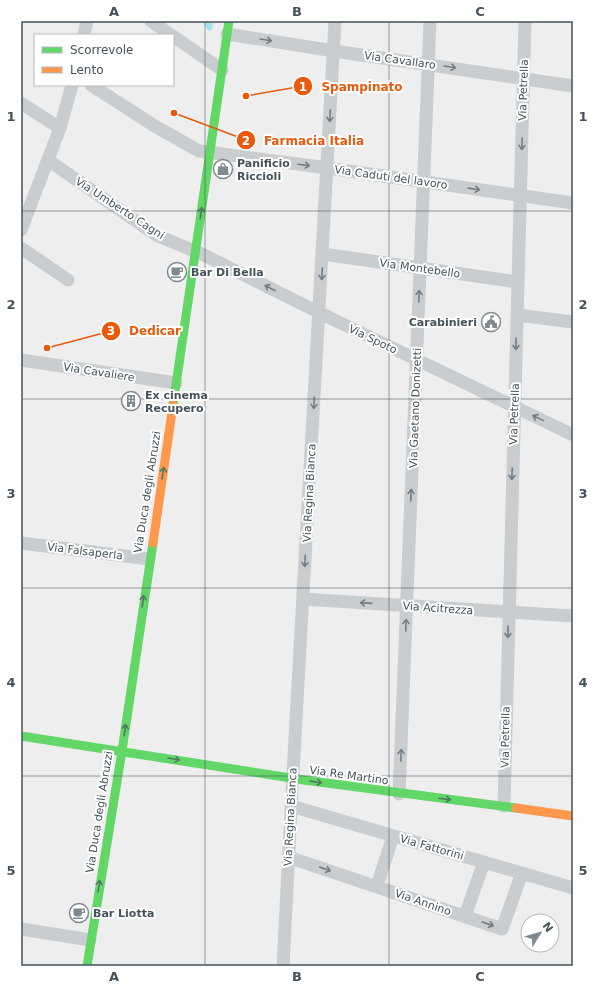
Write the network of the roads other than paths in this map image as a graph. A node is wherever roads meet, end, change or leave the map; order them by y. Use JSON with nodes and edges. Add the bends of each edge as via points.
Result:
{"nodes":[{"id":1,"x":87,"y":21,"type":"edge"},
{"id":2,"x":151,"y":21,"type":"edge"},
{"id":3,"x":230,"y":21,"type":"edge"},
{"id":4,"x":336,"y":21,"type":"edge"},
{"id":5,"x":430,"y":21,"type":"edge"},
{"id":6,"x":525,"y":21,"type":"edge"},
{"id":7,"x":84,"y":34,"type":"edge"},
{"id":8,"x":169,"y":34,"type":"edge"},
{"id":9,"x":228,"y":34,"type":"junction"},
{"id":10,"x":174,"y":37,"type":"edge"},
{"id":11,"x":334,"y":51,"type":"junction"},
{"id":12,"x":428,"y":64,"type":"junction"},
{"id":13,"x":222,"y":70,"type":"junction"},
{"id":14,"x":524,"y":78,"type":"junction"},
{"id":15,"x":72,"y":86,"type":"edge"},
{"id":16,"x":92,"y":86,"type":"edge"},
{"id":17,"x":573,"y":86,"type":"edge"},
{"id":18,"x":21,"y":103,"type":"edge"},
{"id":19,"x":60,"y":128,"type":"junction"},
{"id":20,"x":210,"y":153,"type":"junction"},
{"id":21,"x":48,"y":160,"type":"junction"},
{"id":22,"x":328,"y":168,"type":"junction"},
{"id":23,"x":424,"y":182,"type":"junction"},
{"id":24,"x":520,"y":195,"type":"junction"},
{"id":25,"x":573,"y":203,"type":"edge"},
{"id":26,"x":21,"y":230,"type":"edge"},
{"id":27,"x":21,"y":248,"type":"edge"},
{"id":28,"x":195,"y":251,"type":"junction"},
{"id":29,"x":323,"y":254,"type":"junction"},
{"id":30,"x":420,"y":268,"type":"junction"},
{"id":31,"x":68,"y":280,"type":"dead end"},
{"id":32,"x":518,"y":282,"type":"junction"},
{"id":33,"x":320,"y":313,"type":"junction"},
{"id":34,"x":517,"y":315,"type":"junction"},
{"id":35,"x":573,"y":322,"type":"edge"},
{"id":36,"x":21,"y":360,"type":"edge"},
{"id":37,"x":417,"y":360,"type":"junction"},
{"id":38,"x":176,"y":383,"type":"junction"},
{"id":39,"x":514,"y":406,"type":"junction"},
{"id":40,"x":573,"y":435,"type":"edge"},
{"id":41,"x":21,"y":543,"type":"edge"},
{"id":42,"x":149,"y":559,"type":"junction"},
{"id":43,"x":303,"y":599,"type":"junction"},
{"id":44,"x":407,"y":606,"type":"junction"},
{"id":45,"x":508,"y":612,"type":"junction"},
{"id":46,"x":573,"y":616,"type":"edge"},
{"id":47,"x":21,"y":736,"type":"edge"},
{"id":48,"x":122,"y":751,"type":"junction"},
{"id":49,"x":292,"y":779,"type":"junction"},
{"id":50,"x":399,"y":794,"type":"junction"},
{"id":51,"x":291,"y":806,"type":"junction"},
{"id":52,"x":504,"y":806,"type":"junction"},
{"id":53,"x":573,"y":816,"type":"edge"},
{"id":54,"x":393,"y":836,"type":"junction"},
{"id":55,"x":288,"y":856,"type":"junction"},
{"id":56,"x":484,"y":862,"type":"junction"},
{"id":57,"x":522,"y":873,"type":"junction"},
{"id":58,"x":377,"y":886,"type":"junction"},
{"id":59,"x":573,"y":888,"type":"edge"},
{"id":60,"x":465,"y":916,"type":"junction"},
{"id":61,"x":21,"y":929,"type":"edge"},
{"id":62,"x":90,"y":940,"type":"junction"},
{"id":63,"x":87,"y":966,"type":"edge"},
{"id":64,"x":283,"y":966,"type":"edge"}],
"edges":[{"from":1,"to":7,"type":"street"},
{"from":2,"to":8,"type":"street"},
{"from":3,"to":9,"type":"main road","name":"Via Duca degli Abruzzi"},
{"from":4,"to":11,"type":"street","name":"Via Regina Bianca"},
{"from":5,"to":12,"type":"street","name":"Via Gaetano Donizetti"},
{"from":6,"to":14,"type":"street","name":"Via Petrella"},
{"from":9,"to":11,"type":"street","name":"Via Cavallaro","one_way":true},
{"from":9,"to":13,"type":"main road","name":"Via Duca degli Abruzzi"},
{"from":10,"to":13,"type":"street"},
{"from":11,"to":12,"type":"street","name":"Via Cavallaro"},
{"from":11,"to":22,"type":"street","name":"Via Regina Bianca","one_way":true},
{"from":12,"to":14,"type":"street","name":"Via Cavallaro","one_way":true},
{"from":12,"to":23,"type":"street","name":"Via Gaetano Donizetti"},
{"from":13,"to":20,"type":"main road","name":"Via Duca degli Abruzzi"},
{"from":14,"to":17,"type":"street","name":"Via Cavallaro"},
{"from":14,"to":24,"type":"street","name":"Via Petrella","one_way":true},
{"from":15,"to":19,"type":"street"},
{"from":16,"to":20,"type":"street","name":"Via Caduti del lavoro","via":[[153,125],[199,151]]},
{"from":18,"to":19,"type":"street"},
{"from":19,"to":21,"type":"street"},
{"from":20,"to":22,"type":"street","name":"Via Caduti del lavoro","one_way":true},
{"from":28,"to":20,"type":"main road","name":"Via Duca degli Abruzzi","one_way":true},
{"from":21,"to":26,"type":"street"},
{"from":21,"to":28,"type":"street","name":"Via Umberto Cagni","via":[[156,235]]},
{"from":22,"to":23,"type":"street","name":"Via Caduti del lavoro"},
{"from":22,"to":29,"type":"street","name":"Via Regina Bianca"},
{"from":23,"to":24,"type":"street","name":"Via Caduti del lavoro","one_way":true},
{"from":23,"to":30,"type":"street","name":"Via Gaetano Donizetti"},
{"from":24,"to":25,"type":"street","name":"Via Caduti del lavoro"},
{"from":24,"to":32,"type":"street","name":"Via Petrella"},
{"from":27,"to":31,"type":"street"},
{"from":33,"to":28,"type":"street","name":"Via Spoto","one_way":true},
{"from":28,"to":38,"type":"main road","name":"Via Duca degli Abruzzi"},
{"from":29,"to":30,"type":"street","name":"Via Montebello"},
{"from":29,"to":33,"type":"street","name":"Via Regina Bianca","one_way":true},
{"from":30,"to":32,"type":"street","name":"Via Montebello"},
{"from":37,"to":30,"type":"street","name":"Via Gaetano Donizetti","one_way":true},
{"from":32,"to":34,"type":"street","name":"Via Petrella"},
{"from":33,"to":37,"type":"street","name":"Via Spoto"},
{"from":33,"to":43,"type":"street","name":"Via Regina Bianca","one_way":true},
{"from":34,"to":35,"type":"street"},
{"from":34,"to":39,"type":"street","name":"Via Petrella","one_way":true},
{"from":36,"to":38,"type":"street","name":"Via Cavaliere"},
{"from":37,"to":39,"type":"street","name":"Via Spoto"},
{"from":44,"to":37,"type":"street","name":"Via Gaetano Donizetti","one_way":true},
{"from":42,"to":38,"type":"main road","name":"Via Duca degli Abruzzi","one_way":true},
{"from":40,"to":39,"type":"street","name":"Via Spoto","one_way":true},
{"from":39,"to":45,"type":"street","name":"Via Petrella","one_way":true},
{"from":41,"to":42,"type":"street","name":"Via Falsaperla"},
{"from":48,"to":42,"type":"main road","name":"Via Duca degli Abruzzi","one_way":true},
{"from":44,"to":43,"type":"street","name":"Via Acitrezza","one_way":true},
{"from":43,"to":49,"type":"street","name":"Via Regina Bianca"},
{"from":44,"to":45,"type":"street","name":"Via Acitrezza"},
{"from":50,"to":44,"type":"street","name":"Via Gaetano Donizetti","one_way":true},
{"from":45,"to":46,"type":"street","name":"Via Acitrezza"},
{"from":45,"to":52,"type":"street","name":"Via Petrella","one_way":true},
{"from":47,"to":48,"type":"main road","name":"Via Re Martino"},
{"from":48,"to":49,"type":"main road","name":"Via Re Martino","one_way":true},
{"from":62,"to":48,"type":"main road","name":"Via Duca degli Abruzzi","one_way":true},
{"from":49,"to":50,"type":"main road","name":"Via Re Martino","one_way":true},
{"from":49,"to":51,"type":"street","name":"Via Regina Bianca"},
{"from":50,"to":52,"type":"main road","name":"Via Re Martino","one_way":true},
{"from":51,"to":54,"type":"street","name":"Via Fattorini"},
{"from":51,"to":55,"type":"street","name":"Via Regina Bianca"},
{"from":52,"to":53,"type":"main road","name":"Via Re Martino"},
{"from":54,"to":56,"type":"street","name":"Via Fattorini"},
{"from":54,"to":58,"type":"street"},
{"from":55,"to":58,"type":"street","name":"Via Annino","one_way":true},
{"from":55,"to":64,"type":"street","name":"Via Regina Bianca"},
{"from":56,"to":57,"type":"street","name":"Via Fattorini"},
{"from":56,"to":60,"type":"street"},
{"from":57,"to":59,"type":"street","name":"Via Fattorini"},
{"from":60,"to":57,"type":"street","name":"Via Annino","one_way":true,"via":[[502,929]]},
{"from":58,"to":60,"type":"street","name":"Via Annino"},
{"from":61,"to":62,"type":"street"},
{"from":62,"to":63,"type":"main road","name":"Via Duca degli Abruzzi"}]}
